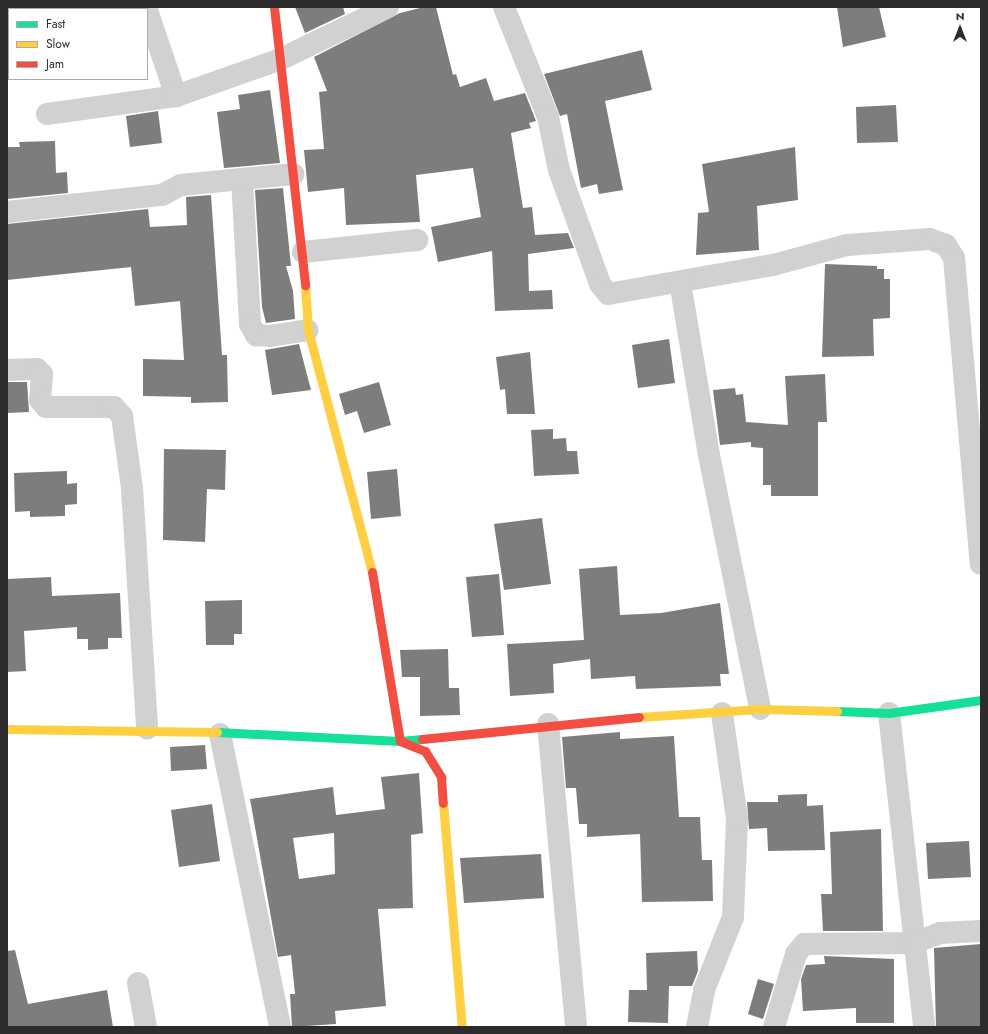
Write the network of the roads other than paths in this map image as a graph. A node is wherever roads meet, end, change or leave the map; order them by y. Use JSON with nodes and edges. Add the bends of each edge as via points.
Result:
{"nodes":[{"id":1,"x":274,"y":7,"type":"edge"},
{"id":2,"x":388,"y":7,"type":"edge"},
{"id":3,"x":504,"y":7,"type":"edge"},
{"id":4,"x":148,"y":11,"type":"edge"},
{"id":5,"x":281,"y":59,"type":"junction"},
{"id":6,"x":176,"y":96,"type":"junction"},
{"id":7,"x":47,"y":114,"type":"dead end"},
{"id":8,"x":293,"y":174,"type":"junction"},
{"id":9,"x":242,"y":179,"type":"junction"},
{"id":10,"x":7,"y":212,"type":"edge"},
{"id":11,"x":417,"y":240,"type":"dead end"},
{"id":12,"x":303,"y":252,"type":"junction"},
{"id":13,"x":680,"y":282,"type":"junction"},
{"id":14,"x":308,"y":330,"type":"junction"},
{"id":15,"x":7,"y":370,"type":"edge"},
{"id":16,"x":981,"y":564,"type":"edge"},
{"id":17,"x":981,"y":700,"type":"edge"},
{"id":18,"x":760,"y":709,"type":"junction"},
{"id":19,"x":722,"y":713,"type":"junction"},
{"id":20,"x":889,"y":713,"type":"junction"},
{"id":21,"x":548,"y":724,"type":"junction"},
{"id":22,"x":7,"y":729,"type":"edge"},
{"id":23,"x":147,"y":730,"type":"junction"},
{"id":24,"x":220,"y":734,"type":"junction"},
{"id":25,"x":400,"y":741,"type":"junction"},
{"id":26,"x":981,"y":931,"type":"edge"},
{"id":27,"x":913,"y":943,"type":"junction"},
{"id":28,"x":138,"y":983,"type":"dead end"},
{"id":29,"x":146,"y":1027,"type":"edge"},
{"id":30,"x":280,"y":1027,"type":"edge"},
{"id":31,"x":462,"y":1027,"type":"edge"},
{"id":32,"x":576,"y":1027,"type":"edge"},
{"id":33,"x":697,"y":1027,"type":"edge"},
{"id":34,"x":774,"y":1027,"type":"edge"},
{"id":35,"x":924,"y":1027,"type":"edge"}],
"edges":[{"from":1,"to":5,"type":"street"},
{"from":2,"to":5,"type":"street"},
{"from":3,"to":13,"type":"street","via":[[548,117],[559,170],[600,284],[608,294]]},
{"from":4,"to":6,"type":"street"},
{"from":5,"to":6,"type":"street"},
{"from":5,"to":8,"type":"street"},
{"from":6,"to":7,"type":"street"},
{"from":8,"to":9,"type":"street"},
{"from":8,"to":12,"type":"street"},
{"from":9,"to":10,"type":"street","via":[[181,185],[162,195]]},
{"from":9,"to":14,"type":"street","via":[[250,324],[256,335],[270,336]]},
{"from":11,"to":12,"type":"street"},
{"from":12,"to":14,"type":"street"},
{"from":13,"to":16,"type":"street","via":[[773,265],[846,245],[930,239],[946,245],[954,258]]},
{"from":13,"to":18,"type":"street","via":[[709,456]]},
{"from":14,"to":25,"type":"street","via":[[370,562]]},
{"from":15,"to":23,"type":"street","via":[[37,369],[42,374],[40,400],[46,407],[114,407],[122,416],[132,488]]},
{"from":17,"to":20,"type":"street"},
{"from":18,"to":19,"type":"street"},
{"from":18,"to":20,"type":"street"},
{"from":19,"to":21,"type":"street"},
{"from":19,"to":33,"type":"street","via":[[737,820],[733,917],[704,990]]},
{"from":20,"to":27,"type":"street"},
{"from":21,"to":25,"type":"street"},
{"from":21,"to":32,"type":"street"},
{"from":22,"to":23,"type":"street"},
{"from":23,"to":24,"type":"street"},
{"from":24,"to":25,"type":"street"},
{"from":24,"to":30,"type":"street"},
{"from":25,"to":31,"type":"street","via":[[425,751],[441,777]]},
{"from":26,"to":27,"type":"street","via":[[940,933]]},
{"from":27,"to":34,"type":"street","via":[[804,944],[796,954]]},
{"from":27,"to":35,"type":"street"},
{"from":28,"to":29,"type":"street"}]}
